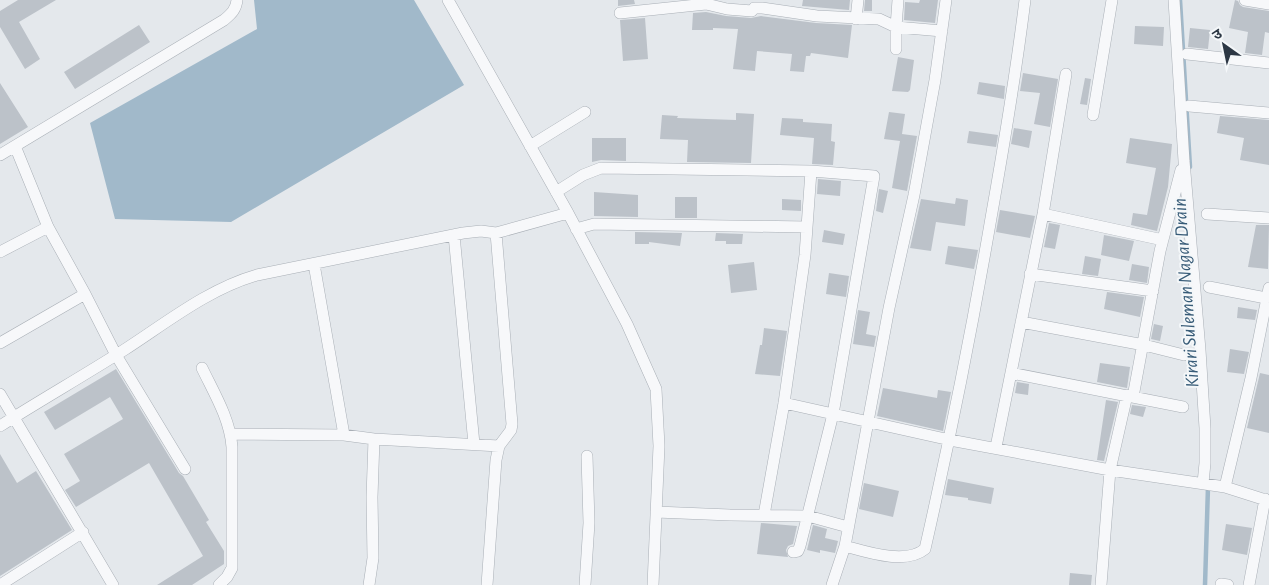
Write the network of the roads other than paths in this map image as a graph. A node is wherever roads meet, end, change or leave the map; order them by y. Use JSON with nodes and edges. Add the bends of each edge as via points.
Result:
{"nodes":[{"id":1,"x":237,"y":0,"type":"edge"},
{"id":2,"x":448,"y":0,"type":"edge"},
{"id":3,"x":858,"y":0,"type":"edge"},
{"id":4,"x":898,"y":0,"type":"edge"},
{"id":5,"x":946,"y":0,"type":"edge"},
{"id":6,"x":1025,"y":0,"type":"edge"},
{"id":7,"x":1112,"y":0,"type":"edge"},
{"id":8,"x":1174,"y":0,"type":"edge"},
{"id":9,"x":1245,"y":0,"type":"edge"},
{"id":10,"x":1269,"y":4,"type":"edge"},
{"id":11,"x":620,"y":13,"type":"dead end"},
{"id":12,"x":856,"y":19,"type":"junction"},
{"id":13,"x":896,"y":27,"type":"junction"},
{"id":14,"x":942,"y":31,"type":"junction"},
{"id":15,"x":896,"y":49,"type":"dead end"},
{"id":16,"x":1187,"y":54,"type":"dead end"},
{"id":17,"x":1269,"y":63,"type":"edge"},
{"id":18,"x":1066,"y":74,"type":"dead end"},
{"id":19,"x":1189,"y":106,"type":"dead end"},
{"id":20,"x":585,"y":112,"type":"dead end"},
{"id":21,"x":1269,"y":113,"type":"edge"},
{"id":22,"x":1093,"y":115,"type":"dead end"},
{"id":23,"x":15,"y":146,"type":"junction"},
{"id":24,"x":530,"y":146,"type":"junction"},
{"id":25,"x":0,"y":155,"type":"edge"},
{"id":26,"x":1184,"y":161,"type":"junction"},
{"id":27,"x":811,"y":171,"type":"junction"},
{"id":28,"x":556,"y":192,"type":"junction"},
{"id":29,"x":568,"y":213,"type":"junction"},
{"id":30,"x":1043,"y":214,"type":"junction"},
{"id":31,"x":1207,"y":214,"type":"dead end"},
{"id":32,"x":1269,"y":218,"type":"edge"},
{"id":33,"x":48,"y":227,"type":"junction"},
{"id":34,"x":807,"y":227,"type":"junction"},
{"id":35,"x":576,"y":229,"type":"junction"},
{"id":36,"x":496,"y":233,"type":"junction"},
{"id":37,"x":454,"y":235,"type":"junction"},
{"id":38,"x":1163,"y":240,"type":"junction"},
{"id":39,"x":0,"y":252,"type":"edge"},
{"id":40,"x":314,"y":264,"type":"junction"},
{"id":41,"x":1030,"y":274,"type":"junction"},
{"id":42,"x":1208,"y":287,"type":"dead end"},
{"id":43,"x":1153,"y":291,"type":"junction"},
{"id":44,"x":1268,"y":293,"type":"edge"},
{"id":45,"x":85,"y":294,"type":"junction"},
{"id":46,"x":1021,"y":322,"type":"junction"},
{"id":47,"x":0,"y":343,"type":"edge"},
{"id":48,"x":1144,"y":345,"type":"junction"},
{"id":49,"x":116,"y":355,"type":"junction"},
{"id":50,"x":1184,"y":355,"type":"dead end"},
{"id":51,"x":202,"y":368,"type":"dead end"},
{"id":52,"x":1011,"y":373,"type":"junction"},
{"id":53,"x":0,"y":394,"type":"edge"},
{"id":54,"x":1130,"y":396,"type":"junction"},
{"id":55,"x":784,"y":403,"type":"junction"},
{"id":56,"x":1183,"y":407,"type":"dead end"},
{"id":57,"x":833,"y":414,"type":"junction"},
{"id":58,"x":14,"y":417,"type":"junction"},
{"id":59,"x":868,"y":422,"type":"junction"},
{"id":60,"x":0,"y":426,"type":"edge"},
{"id":61,"x":231,"y":434,"type":"junction"},
{"id":62,"x":344,"y":435,"type":"junction"},
{"id":63,"x":374,"y":439,"type":"junction"},
{"id":64,"x":950,"y":440,"type":"junction"},
{"id":65,"x":474,"y":444,"type":"junction"},
{"id":66,"x":499,"y":446,"type":"junction"},
{"id":67,"x":996,"y":448,"type":"junction"},
{"id":68,"x":587,"y":456,"type":"dead end"},
{"id":69,"x":185,"y":469,"type":"dead end"},
{"id":70,"x":1110,"y":470,"type":"junction"},
{"id":71,"x":1212,"y":485,"type":"junction"},
{"id":72,"x":1267,"y":500,"type":"edge"},
{"id":73,"x":656,"y":512,"type":"junction"},
{"id":74,"x":764,"y":515,"type":"junction"},
{"id":75,"x":808,"y":516,"type":"junction"},
{"id":76,"x":848,"y":527,"type":"junction"},
{"id":77,"x":83,"y":532,"type":"junction"},
{"id":78,"x":845,"y":546,"type":"junction"},
{"id":79,"x":793,"y":552,"type":"dead end"},
{"id":80,"x":0,"y":585,"type":"edge"},
{"id":81,"x":113,"y":585,"type":"edge"},
{"id":82,"x":219,"y":585,"type":"edge"},
{"id":83,"x":369,"y":585,"type":"edge"},
{"id":84,"x":487,"y":585,"type":"edge"},
{"id":85,"x":585,"y":585,"type":"edge"},
{"id":86,"x":653,"y":585,"type":"edge"},
{"id":87,"x":832,"y":585,"type":"edge"},
{"id":88,"x":1101,"y":585,"type":"edge"},
{"id":89,"x":1249,"y":585,"type":"edge"}],
"edges":[{"from":1,"to":23,"type":"street","via":[[232,13],[224,20]]},
{"from":2,"to":24,"type":"street"},
{"from":3,"to":12,"type":"street"},
{"from":4,"to":13,"type":"street"},
{"from":5,"to":14,"type":"street"},
{"from":6,"to":64,"type":"street","via":[[1016,76]]},
{"from":7,"to":22,"type":"street"},
{"from":8,"to":26,"type":"street"},
{"from":9,"to":10,"type":"street"},
{"from":11,"to":12,"type":"street","via":[[706,4],[735,10],[762,8]]},
{"from":12,"to":13,"type":"street","via":[[878,18]]},
{"from":13,"to":14,"type":"street"},
{"from":13,"to":15,"type":"street"},
{"from":14,"to":59,"type":"street","via":[[914,195]]},
{"from":16,"to":17,"type":"street"},
{"from":18,"to":30,"type":"street"},
{"from":19,"to":21,"type":"street"},
{"from":20,"to":24,"type":"street"},
{"from":23,"to":25,"type":"street"},
{"from":23,"to":33,"type":"street"},
{"from":24,"to":28,"type":"street"},
{"from":26,"to":38,"type":"street"},
{"from":26,"to":71,"type":"street","via":[[1206,464]]},
{"from":27,"to":28,"type":"street","via":[[601,168]]},
{"from":27,"to":34,"type":"street"},
{"from":27,"to":57,"type":"street","via":[[874,176]]},
{"from":28,"to":29,"type":"street"},
{"from":29,"to":35,"type":"street"},
{"from":29,"to":36,"type":"street"},
{"from":30,"to":38,"type":"street"},
{"from":30,"to":41,"type":"street"},
{"from":31,"to":32,"type":"street"},
{"from":33,"to":39,"type":"street"},
{"from":33,"to":45,"type":"street"},
{"from":34,"to":35,"type":"street","via":[[594,224]]},
{"from":34,"to":55,"type":"street"},
{"from":35,"to":73,"type":"street","via":[[627,324],[656,389],[659,446]]},
{"from":36,"to":37,"type":"street","via":[[481,231]]},
{"from":36,"to":66,"type":"street","via":[[512,424]]},
{"from":37,"to":40,"type":"street"},
{"from":37,"to":65,"type":"street"},
{"from":38,"to":43,"type":"street"},
{"from":40,"to":49,"type":"street","via":[[239,280],[216,291]]},
{"from":40,"to":62,"type":"street"},
{"from":41,"to":43,"type":"street"},
{"from":41,"to":46,"type":"street"},
{"from":42,"to":44,"type":"street"},
{"from":43,"to":48,"type":"street"},
{"from":44,"to":71,"type":"street","via":[[1251,378]]},
{"from":45,"to":47,"type":"street"},
{"from":45,"to":49,"type":"street"},
{"from":46,"to":48,"type":"street"},
{"from":46,"to":52,"type":"street"},
{"from":48,"to":50,"type":"street"},
{"from":48,"to":54,"type":"street"},
{"from":49,"to":58,"type":"street"},
{"from":49,"to":69,"type":"street"},
{"from":51,"to":61,"type":"street"},
{"from":52,"to":54,"type":"street"},
{"from":52,"to":67,"type":"street"},
{"from":53,"to":58,"type":"street"},
{"from":54,"to":56,"type":"street"},
{"from":54,"to":70,"type":"street"},
{"from":55,"to":57,"type":"street"},
{"from":55,"to":74,"type":"street"},
{"from":57,"to":59,"type":"street"},
{"from":57,"to":75,"type":"street"},
{"from":58,"to":60,"type":"street"},
{"from":58,"to":77,"type":"street"},
{"from":59,"to":64,"type":"street"},
{"from":59,"to":76,"type":"street"},
{"from":61,"to":62,"type":"street"},
{"from":61,"to":82,"type":"street","via":[[232,568]]},
{"from":62,"to":63,"type":"street"},
{"from":63,"to":65,"type":"street"},
{"from":63,"to":83,"type":"street","via":[[373,558]]},
{"from":64,"to":67,"type":"street"},
{"from":64,"to":78,"type":"street","via":[[925,549],[919,554],[905,556],[876,554]]},
{"from":65,"to":66,"type":"street"},
{"from":66,"to":84,"type":"street"},
{"from":67,"to":70,"type":"street"},
{"from":68,"to":85,"type":"street","via":[[589,523]]},
{"from":70,"to":71,"type":"street"},
{"from":70,"to":88,"type":"street"},
{"from":71,"to":72,"type":"street"},
{"from":72,"to":89,"type":"street"},
{"from":73,"to":74,"type":"street"},
{"from":73,"to":86,"type":"street"},
{"from":74,"to":75,"type":"street"},
{"from":75,"to":76,"type":"street"},
{"from":75,"to":79,"type":"street","via":[[798,551]]},
{"from":76,"to":78,"type":"street"},
{"from":77,"to":80,"type":"street"},
{"from":77,"to":81,"type":"street"},
{"from":78,"to":87,"type":"street"}]}
